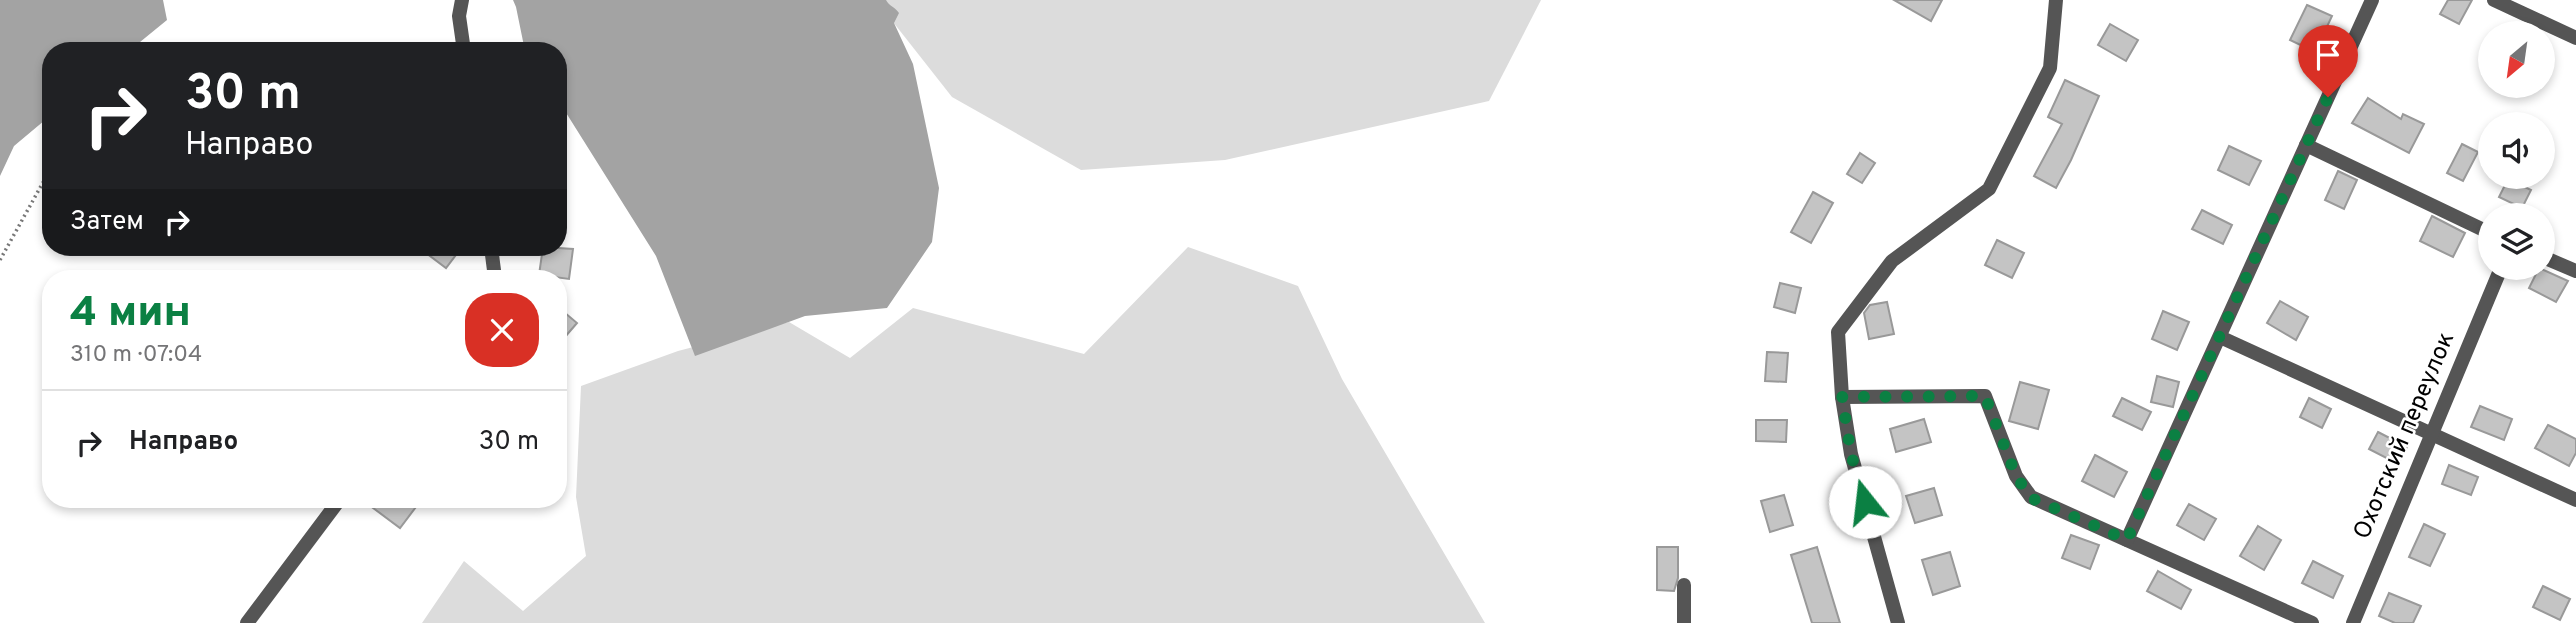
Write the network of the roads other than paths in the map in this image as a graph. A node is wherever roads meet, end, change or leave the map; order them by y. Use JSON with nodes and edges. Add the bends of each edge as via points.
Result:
{"nodes":[{"id":1,"x":462,"y":0,"type":"edge"},
{"id":2,"x":2056,"y":0,"type":"edge"},
{"id":3,"x":2372,"y":0,"type":"edge"},
{"id":4,"x":2494,"y":0,"type":"edge"},
{"id":5,"x":2576,"y":38,"type":"edge"},
{"id":6,"x":463,"y":42,"type":"edge"},
{"id":7,"x":2306,"y":145,"type":"junction"},
{"id":8,"x":2478,"y":227,"type":"edge"},
{"id":9,"x":2555,"y":262,"type":"edge"},
{"id":10,"x":2576,"y":271,"type":"edge"},
{"id":11,"x":2496,"y":280,"type":"edge"},
{"id":12,"x":2220,"y":337,"type":"junction"},
{"id":13,"x":1842,"y":397,"type":"junction"},
{"id":14,"x":2430,"y":434,"type":"junction"},
{"id":15,"x":2576,"y":500,"type":"edge"},
{"id":16,"x":333,"y":508,"type":"edge"},
{"id":17,"x":2127,"y":540,"type":"junction"},
{"id":18,"x":1684,"y":585,"type":"dead end"},
{"id":19,"x":247,"y":623,"type":"edge"},
{"id":20,"x":1684,"y":623,"type":"edge"},
{"id":21,"x":1898,"y":623,"type":"edge"},
{"id":22,"x":2312,"y":623,"type":"edge"},
{"id":23,"x":2353,"y":623,"type":"edge"}],
"edges":[{"from":1,"to":6,"type":"street"},
{"from":2,"to":13,"type":"street","via":[[2050,68],[1989,189],[1892,261],[1838,332]]},
{"from":3,"to":7,"type":"street"},
{"from":4,"to":5,"type":"street"},
{"from":7,"to":8,"type":"street"},
{"from":7,"to":12,"type":"street"},
{"from":9,"to":10,"type":"street"},
{"from":11,"to":14,"type":"street","name":"Охотский переулок"},
{"from":12,"to":14,"type":"street"},
{"from":12,"to":17,"type":"street"},
{"from":13,"to":17,"type":"street","via":[[1985,396],[2016,476],[2031,498]]},
{"from":13,"to":21,"type":"street","via":[[1851,454]]},
{"from":14,"to":15,"type":"street"},
{"from":14,"to":23,"type":"street","name":"Охотский переулок"},
{"from":16,"to":19,"type":"street"},
{"from":17,"to":22,"type":"street"},
{"from":18,"to":20,"type":"street"}]}
